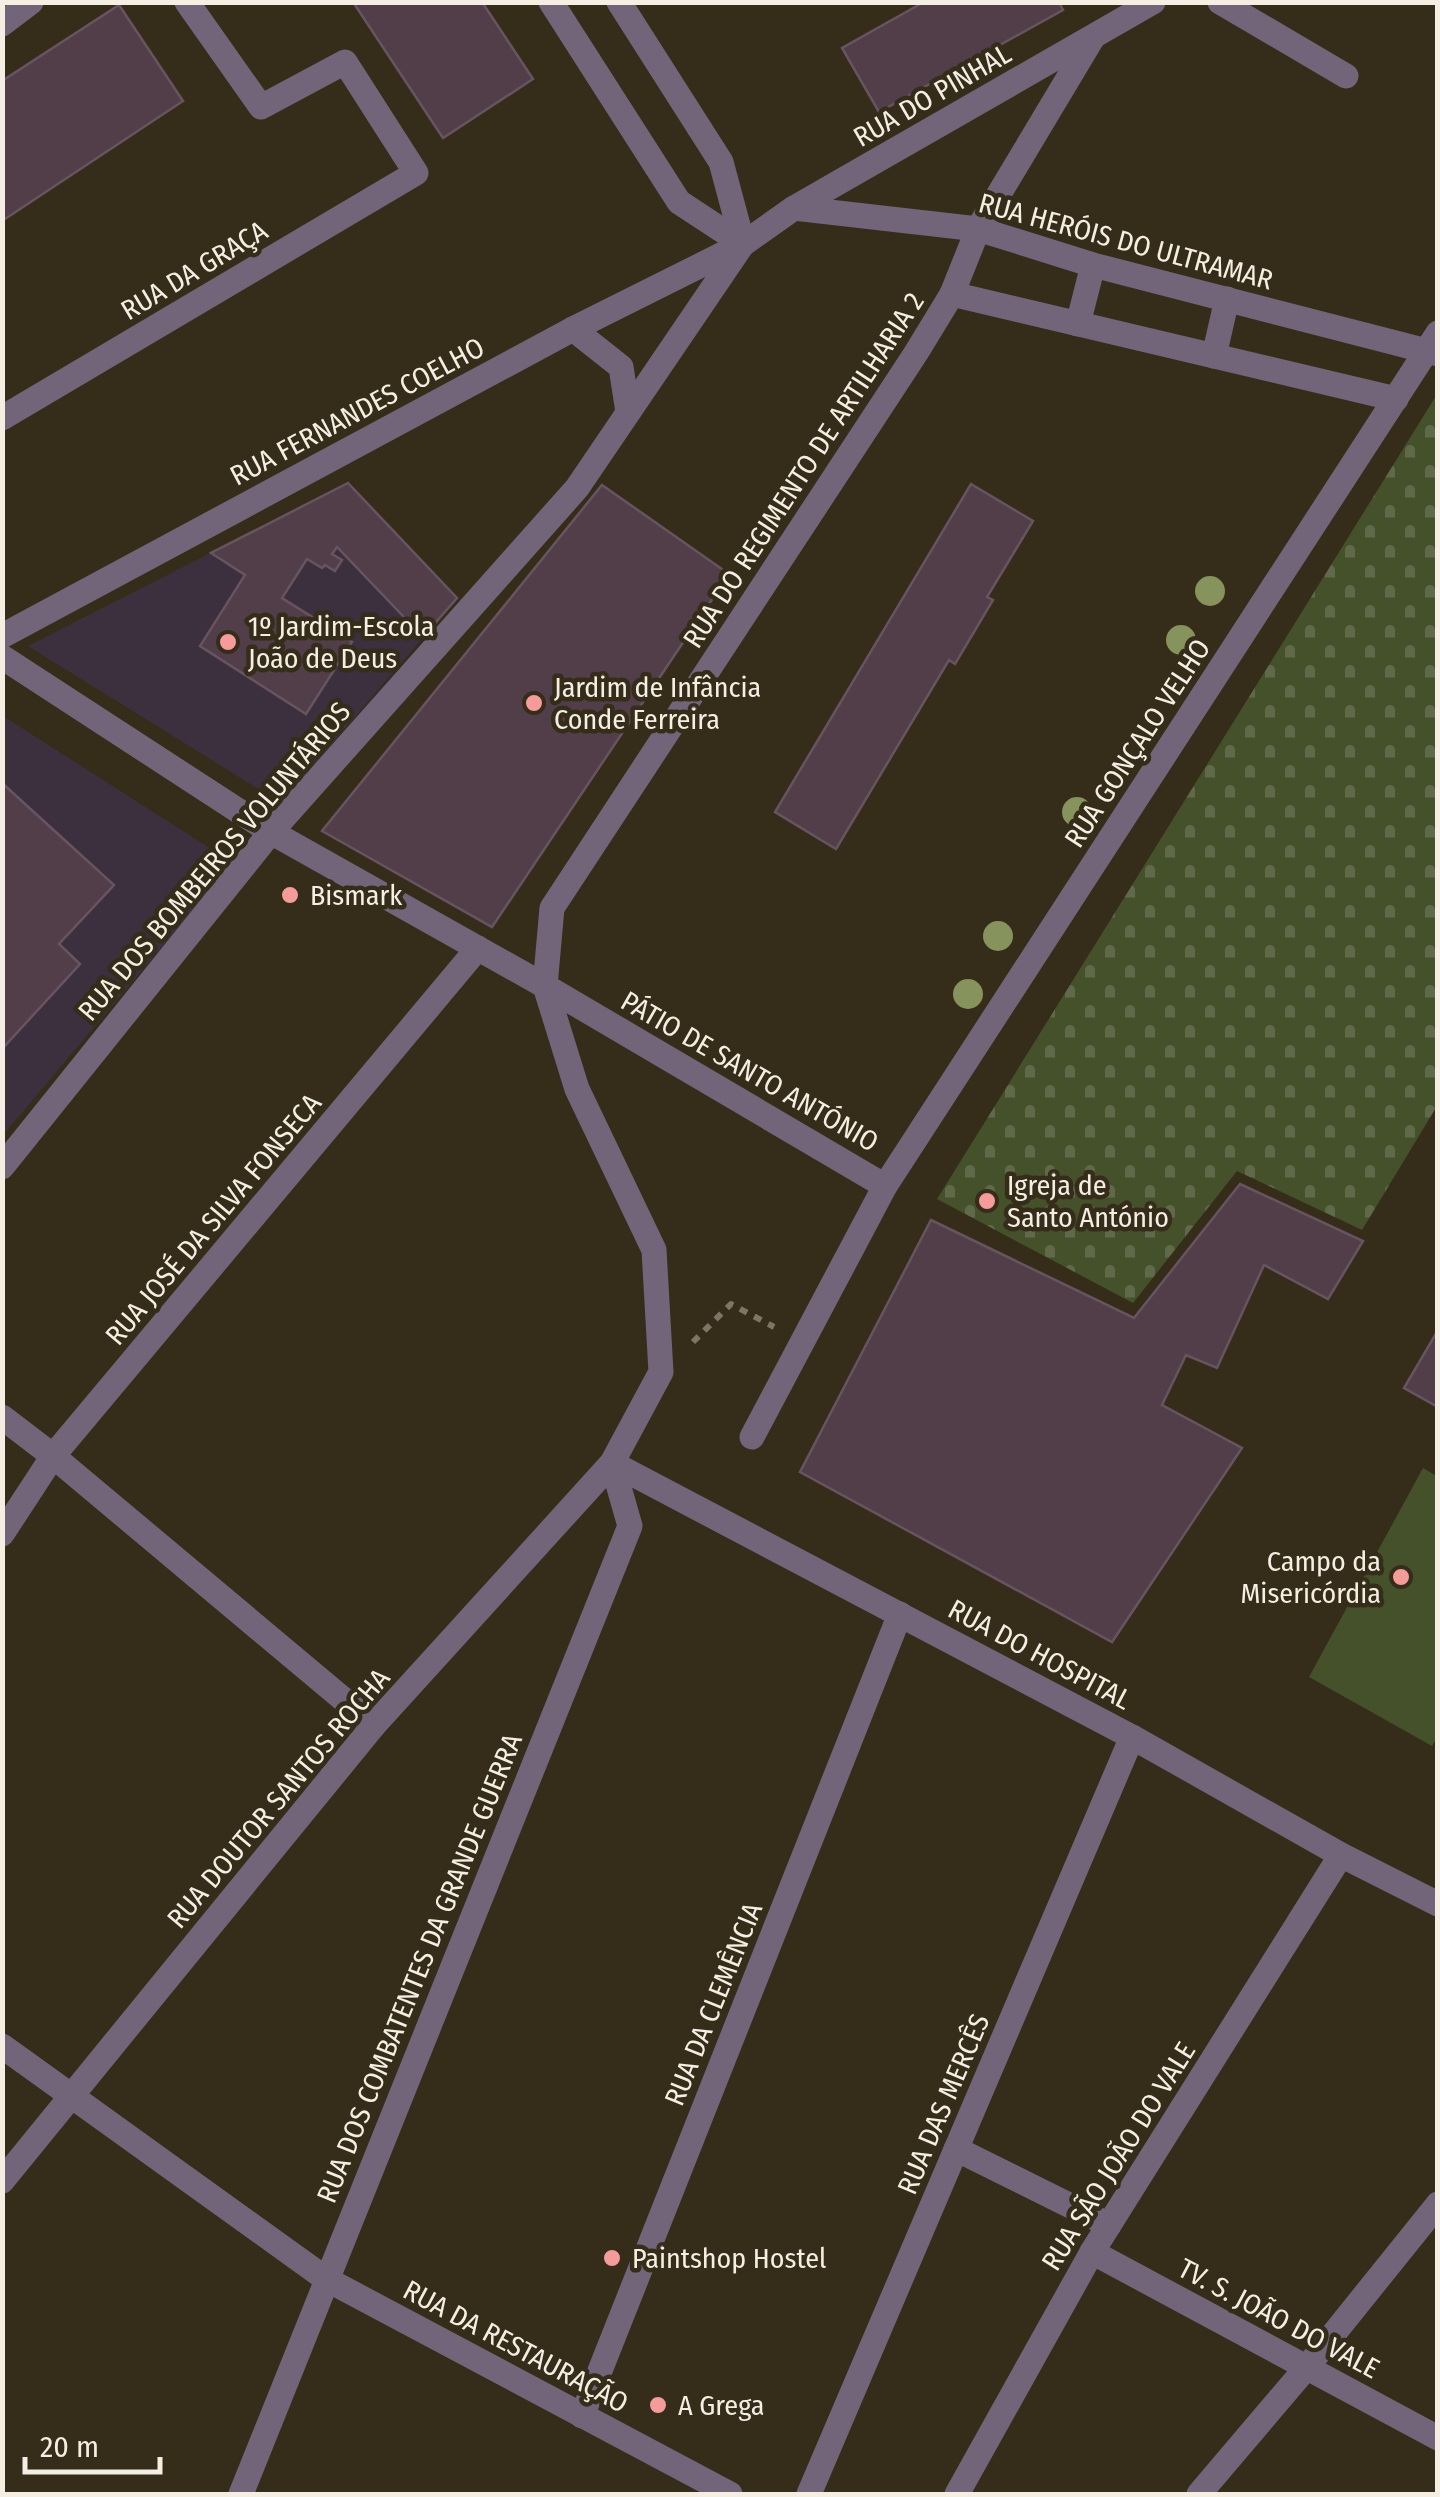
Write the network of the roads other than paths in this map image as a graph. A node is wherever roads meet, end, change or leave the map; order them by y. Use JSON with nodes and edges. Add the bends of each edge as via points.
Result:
{"nodes":[{"id":1,"x":31,"y":2,"type":"edge"},
{"id":2,"x":187,"y":2,"type":"edge"},
{"id":3,"x":551,"y":2,"type":"edge"},
{"id":4,"x":619,"y":2,"type":"edge"},
{"id":5,"x":1152,"y":2,"type":"edge"},
{"id":6,"x":1220,"y":2,"type":"edge"},
{"id":7,"x":2,"y":24,"type":"edge"},
{"id":8,"x":1092,"y":37,"type":"junction"},
{"id":9,"x":1346,"y":76,"type":"dead end"},
{"id":10,"x":794,"y":208,"type":"junction"},
{"id":11,"x":978,"y":229,"type":"junction"},
{"id":12,"x":743,"y":244,"type":"junction"},
{"id":13,"x":1093,"y":265,"type":"junction"},
{"id":14,"x":952,"y":294,"type":"junction"},
{"id":15,"x":1227,"y":300,"type":"junction"},
{"id":16,"x":1078,"y":324,"type":"junction"},
{"id":17,"x":573,"y":329,"type":"junction"},
{"id":18,"x":1434,"y":346,"type":"edge"},
{"id":19,"x":1214,"y":356,"type":"junction"},
{"id":20,"x":1396,"y":399,"type":"junction"},
{"id":21,"x":628,"y":412,"type":"junction"},
{"id":22,"x":2,"y":418,"type":"edge"},
{"id":23,"x":2,"y":636,"type":"edge"},
{"id":24,"x":2,"y":657,"type":"edge"},
{"id":25,"x":271,"y":832,"type":"junction"},
{"id":26,"x":478,"y":948,"type":"junction"},
{"id":27,"x":546,"y":986,"type":"junction"},
{"id":28,"x":2,"y":1167,"type":"edge"},
{"id":29,"x":885,"y":1186,"type":"junction"},
{"id":30,"x":2,"y":1417,"type":"edge"},
{"id":31,"x":752,"y":1437,"type":"dead end"},
{"id":32,"x":54,"y":1456,"type":"junction"},
{"id":33,"x":612,"y":1463,"type":"junction"},
{"id":34,"x":2,"y":1534,"type":"edge"},
{"id":35,"x":900,"y":1614,"type":"junction"},
{"id":36,"x":374,"y":1725,"type":"junction"},
{"id":37,"x":1132,"y":1736,"type":"junction"},
{"id":38,"x":1341,"y":1855,"type":"junction"},
{"id":39,"x":1438,"y":1904,"type":"edge"},
{"id":40,"x":2,"y":2046,"type":"edge"},
{"id":41,"x":73,"y":2095,"type":"junction"},
{"id":42,"x":956,"y":2149,"type":"junction"},
{"id":43,"x":2,"y":2181,"type":"edge"},
{"id":44,"x":1438,"y":2204,"type":"edge"},
{"id":45,"x":1109,"y":2225,"type":"junction"},
{"id":46,"x":1092,"y":2252,"type":"junction"},
{"id":47,"x":326,"y":2279,"type":"junction"},
{"id":48,"x":1307,"y":2367,"type":"junction"},
{"id":49,"x":582,"y":2416,"type":"junction"},
{"id":50,"x":1438,"y":2438,"type":"edge"},
{"id":51,"x":241,"y":2494,"type":"edge"},
{"id":52,"x":730,"y":2494,"type":"edge"},
{"id":53,"x":810,"y":2494,"type":"edge"},
{"id":54,"x":957,"y":2494,"type":"edge"},
{"id":55,"x":1199,"y":2494,"type":"edge"}],
"edges":[{"from":1,"to":7,"type":"street"},
{"from":2,"to":22,"type":"street","name":"RUA DA GRAÇA","via":[[261,107],[344,62],[416,173]]},
{"from":3,"to":12,"type":"street","via":[[679,202]]},
{"from":4,"to":12,"type":"street","via":[[721,162]]},
{"from":5,"to":8,"type":"street","name":"RUA DO PINHAL"},
{"from":6,"to":9,"type":"street"},
{"from":8,"to":10,"type":"street","name":"RUA DO PINHAL"},
{"from":8,"to":11,"type":"street","name":"RUA DO REGIMENTO DE ARTILHARIA 2"},
{"from":10,"to":11,"type":"street","name":"RUA HERÓIS DO ULTRAMAR"},
{"from":10,"to":12,"type":"street","name":"RUA DO PINHAL"},
{"from":11,"to":13,"type":"street","name":"RUA HERÓIS DO ULTRAMAR"},
{"from":11,"to":14,"type":"street","name":"RUA DO REGIMENTO DE ARTILHARIA 2"},
{"from":12,"to":17,"type":"street","name":"RUA FERNANDES COELHO"},
{"from":12,"to":21,"type":"street","name":"RUA DOS BOMBEIROS VOLUNTÁRIOS"},
{"from":13,"to":15,"type":"street","name":"RUA HERÓIS DO ULTRAMAR"},
{"from":13,"to":16,"type":"street"},
{"from":14,"to":16,"type":"street"},
{"from":14,"to":27,"type":"street","name":"RUA DO REGIMENTO DE ARTILHARIA 2","via":[[552,908]]},
{"from":15,"to":18,"type":"street","name":"RUA HERÓIS DO ULTRAMAR"},
{"from":15,"to":19,"type":"street"},
{"from":16,"to":19,"type":"street"},
{"from":17,"to":21,"type":"street","via":[[621,367]]},
{"from":17,"to":23,"type":"street","name":"RUA FERNANDES COELHO"},
{"from":18,"to":20,"type":"street","name":"RUA GONÇALO VELHO"},
{"from":19,"to":20,"type":"street"},
{"from":20,"to":29,"type":"street","name":"RUA GONÇALO VELHO"},
{"from":21,"to":25,"type":"street","name":"RUA DOS BOMBEIROS VOLUNTÁRIOS","via":[[577,488]]},
{"from":24,"to":25,"type":"street","name":"PÁTIO DE SANTO ANTÓNIO"},
{"from":25,"to":26,"type":"street","name":"PÁTIO DE SANTO ANTÓNIO"},
{"from":25,"to":28,"type":"street","name":"RUA DOS BOMBEIROS VOLUNTÁRIOS"},
{"from":26,"to":27,"type":"street","name":"PÁTIO DE SANTO ANTÓNIO"},
{"from":26,"to":32,"type":"street","name":"RUA JOSÉ DA SILVA FONSECA"},
{"from":27,"to":29,"type":"street","name":"PÁTIO DE SANTO ANTÓNIO"},
{"from":27,"to":33,"type":"street","name":"RUA DOUTOR SANTOS ROCHA","via":[[577,1089],[654,1250],[662,1372]]},
{"from":29,"to":31,"type":"street","name":"PÁTIO DE SANTO ANTÓNIO"},
{"from":30,"to":32,"type":"street"},
{"from":32,"to":34,"type":"street","name":"RUA JOSÉ DA SILVA FONSECA"},
{"from":32,"to":36,"type":"street"},
{"from":33,"to":35,"type":"street","name":"RUA DO HOSPITAL"},
{"from":33,"to":36,"type":"street","name":"RUA DOUTOR SANTOS ROCHA"},
{"from":33,"to":47,"type":"street","name":"RUA DOS COMBATENTES DA GRANDE GUERRA","via":[[630,1526]]},
{"from":35,"to":37,"type":"street","name":"RUA DO HOSPITAL"},
{"from":35,"to":49,"type":"street","name":"RUA DA CLEMÊNCIA"},
{"from":36,"to":41,"type":"street","name":"RUA DOUTOR SANTOS ROCHA"},
{"from":37,"to":38,"type":"street","name":"RUA DO HOSPITAL"},
{"from":37,"to":42,"type":"street","name":"RUA DAS MERCÊS"},
{"from":38,"to":39,"type":"street","name":"RUA DO HOSPITAL"},
{"from":38,"to":45,"type":"street","name":"RUA SÃO JOÃO DO VALE"},
{"from":40,"to":41,"type":"street","name":"RUA DA RESTAURAÇÃO"},
{"from":41,"to":43,"type":"street","name":"RUA DOUTOR SANTOS ROCHA"},
{"from":41,"to":47,"type":"street","name":"RUA DA RESTAURAÇÃO"},
{"from":42,"to":45,"type":"street"},
{"from":42,"to":53,"type":"street","name":"RUA DAS MERCÊS"},
{"from":44,"to":48,"type":"street"},
{"from":45,"to":46,"type":"street","name":"RUA SÃO JOÃO DO VALE"},
{"from":46,"to":48,"type":"street","name":"TV. S. JOÃO DO VALE"},
{"from":46,"to":54,"type":"street","name":"RUA SÃO JOÃO DO VALE"},
{"from":47,"to":49,"type":"street","name":"RUA DA RESTAURAÇÃO"},
{"from":47,"to":51,"type":"street","name":"RUA DOS COMBATENTES DA GRANDE GUERRA"},
{"from":48,"to":50,"type":"street","name":"TV. S. JOÃO DO VALE"},
{"from":48,"to":55,"type":"street"},
{"from":49,"to":52,"type":"street","name":"RUA DA RESTAURAÇÃO"}]}
